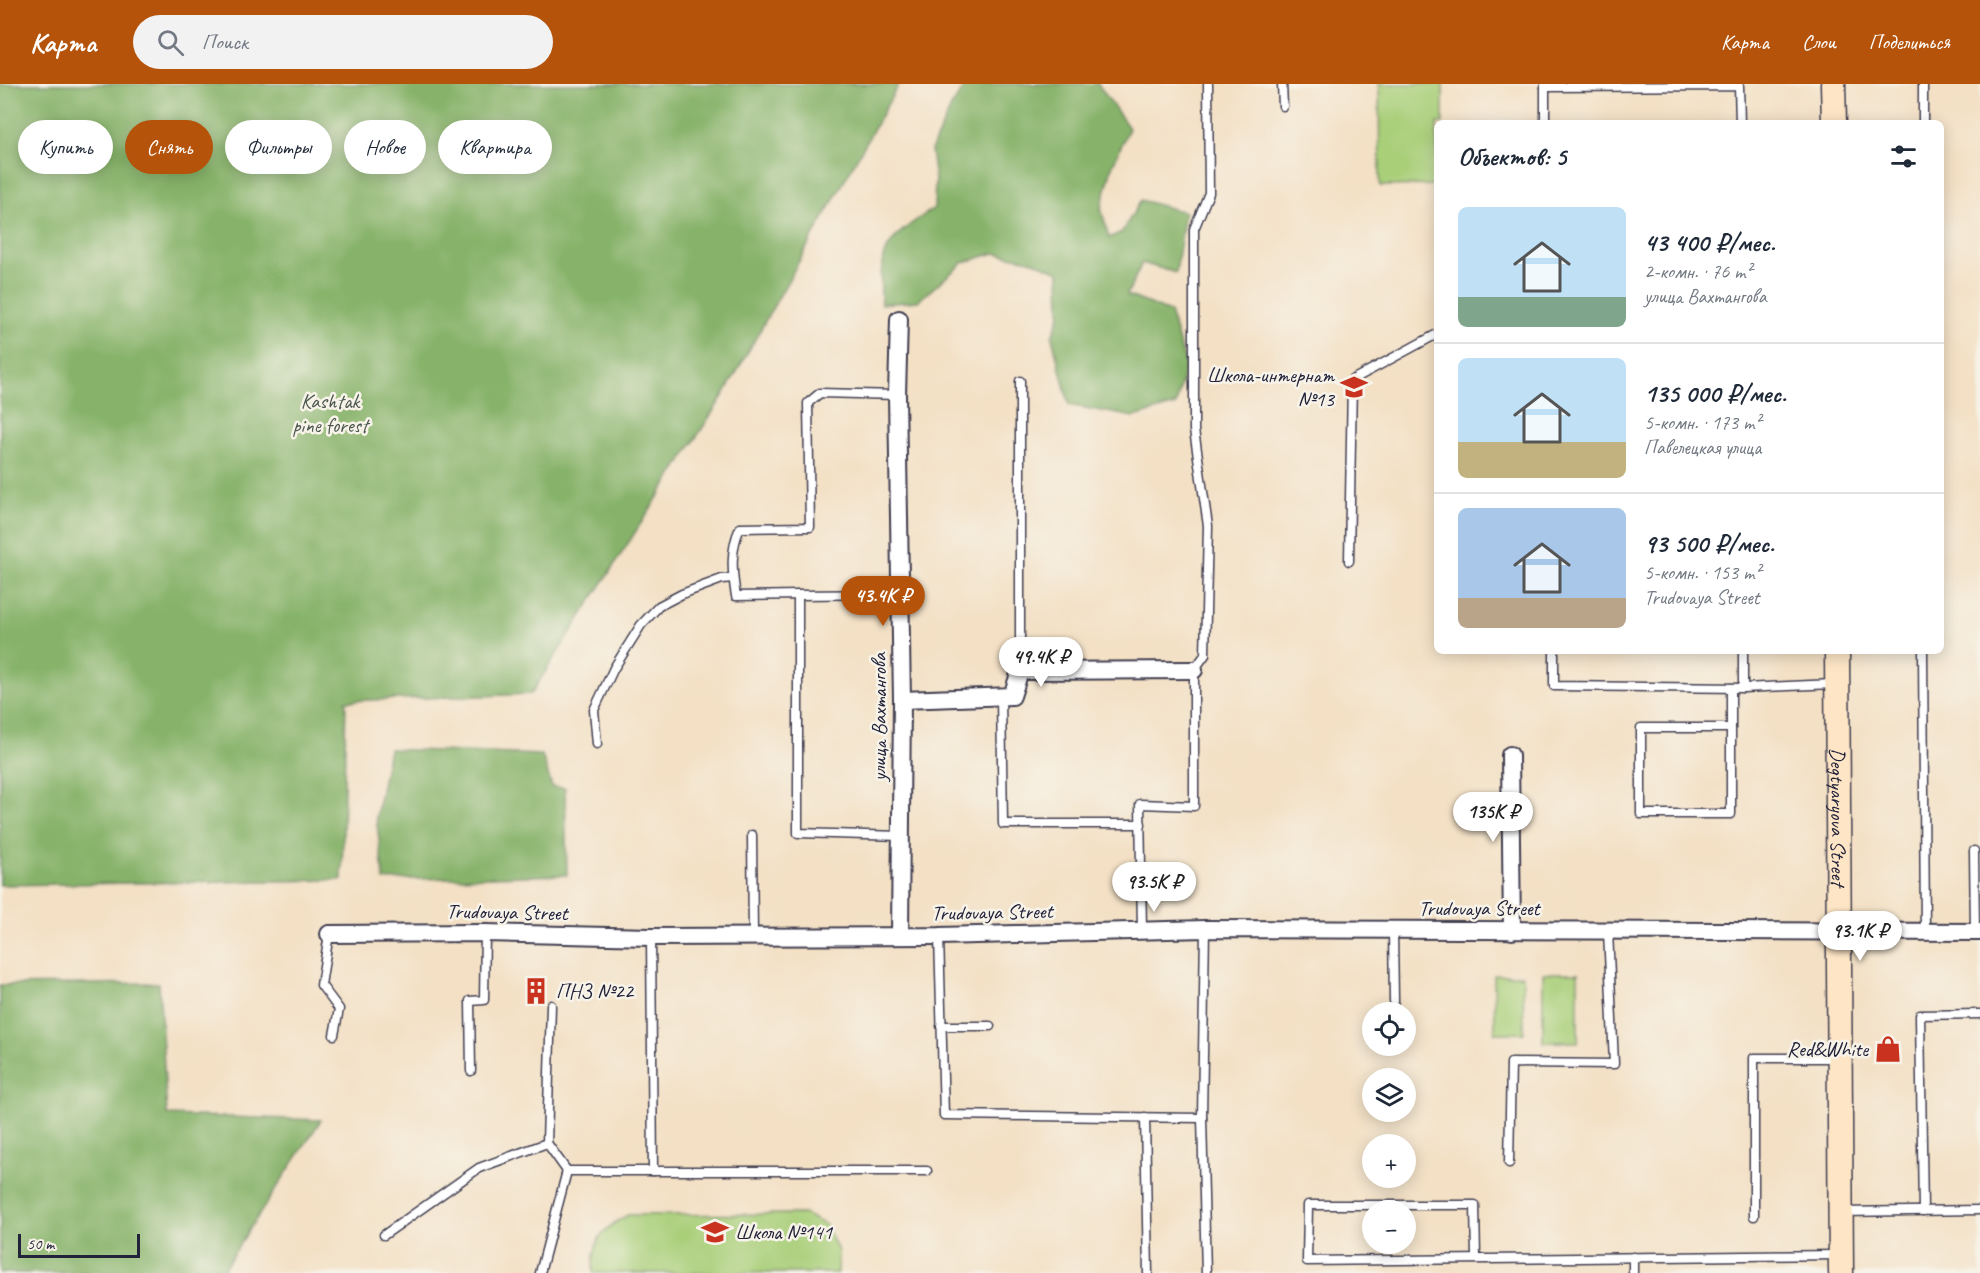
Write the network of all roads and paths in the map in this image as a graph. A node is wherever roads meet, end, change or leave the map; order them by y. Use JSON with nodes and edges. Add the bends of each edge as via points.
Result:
{"nodes":[{"id":1,"x":1208,"y":84,"type":"edge"},
{"id":2,"x":1282,"y":84,"type":"edge"},
{"id":3,"x":1833,"y":84,"type":"edge"},
{"id":4,"x":1923,"y":84,"type":"edge"},
{"id":5,"x":1545,"y":86,"type":"edge"},
{"id":6,"x":1283,"y":106,"type":"dead end"},
{"id":7,"x":1545,"y":120,"type":"edge"},
{"id":8,"x":1740,"y":120,"type":"edge"},
{"id":9,"x":1834,"y":120,"type":"edge"},
{"id":10,"x":1923,"y":120,"type":"edge"},
{"id":11,"x":899,"y":320,"type":"dead end"},
{"id":12,"x":1434,"y":336,"type":"edge"},
{"id":13,"x":1020,"y":381,"type":"dead end"},
{"id":14,"x":897,"y":395,"type":"junction"},
{"id":15,"x":1349,"y":561,"type":"dead end"},
{"id":16,"x":733,"y":578,"type":"junction"},
{"id":17,"x":900,"y":594,"type":"junction"},
{"id":18,"x":798,"y":595,"type":"junction"},
{"id":19,"x":1554,"y":654,"type":"edge"},
{"id":20,"x":1743,"y":654,"type":"edge"},
{"id":21,"x":1837,"y":654,"type":"edge"},
{"id":22,"x":1923,"y":654,"type":"edge"},
{"id":23,"x":1194,"y":670,"type":"junction"},
{"id":24,"x":1020,"y":671,"type":"junction"},
{"id":25,"x":1837,"y":684,"type":"junction"},
{"id":26,"x":1743,"y":687,"type":"junction"},
{"id":27,"x":1731,"y":688,"type":"junction"},
{"id":28,"x":1001,"y":697,"type":"junction"},
{"id":29,"x":902,"y":700,"type":"junction"},
{"id":30,"x":1731,"y":728,"type":"junction"},
{"id":31,"x":597,"y":744,"type":"dead end"},
{"id":32,"x":1510,"y":755,"type":"dead end"},
{"id":33,"x":1141,"y":824,"type":"junction"},
{"id":34,"x":752,"y":835,"type":"dead end"},
{"id":35,"x":901,"y":836,"type":"junction"},
{"id":36,"x":1974,"y":851,"type":"dead end"},
{"id":37,"x":1204,"y":929,"type":"junction"},
{"id":38,"x":1393,"y":930,"type":"junction"},
{"id":39,"x":1142,"y":931,"type":"junction"},
{"id":40,"x":1512,"y":931,"type":"junction"},
{"id":41,"x":1608,"y":931,"type":"junction"},
{"id":42,"x":1839,"y":932,"type":"junction"},
{"id":43,"x":1978,"y":932,"type":"edge"},
{"id":44,"x":485,"y":933,"type":"junction"},
{"id":45,"x":1925,"y":933,"type":"junction"},
{"id":46,"x":329,"y":934,"type":"joint"},
{"id":47,"x":900,"y":935,"type":"junction"},
{"id":48,"x":753,"y":936,"type":"junction"},
{"id":49,"x":939,"y":936,"type":"junction"},
{"id":50,"x":651,"y":937,"type":"junction"},
{"id":51,"x":1394,"y":1000,"type":"dead end"},
{"id":52,"x":551,"y":1005,"type":"dead end"},
{"id":53,"x":1980,"y":1014,"type":"edge"},
{"id":54,"x":941,"y":1026,"type":"junction"},
{"id":55,"x":990,"y":1026,"type":"dead end"},
{"id":56,"x":334,"y":1035,"type":"dead end"},
{"id":57,"x":1840,"y":1058,"type":"junction"},
{"id":58,"x":471,"y":1071,"type":"dead end"},
{"id":59,"x":1145,"y":1117,"type":"junction"},
{"id":60,"x":1202,"y":1118,"type":"junction"},
{"id":61,"x":547,"y":1143,"type":"junction"},
{"id":62,"x":1509,"y":1163,"type":"dead end"},
{"id":63,"x":567,"y":1171,"type":"junction"},
{"id":64,"x":653,"y":1171,"type":"junction"},
{"id":65,"x":927,"y":1171,"type":"dead end"},
{"id":66,"x":1980,"y":1210,"type":"edge"},
{"id":67,"x":1923,"y":1211,"type":"junction"},
{"id":68,"x":1841,"y":1212,"type":"junction"},
{"id":69,"x":1754,"y":1216,"type":"dead end"},
{"id":70,"x":384,"y":1235,"type":"dead end"},
{"id":71,"x":1633,"y":1257,"type":"junction"},
{"id":72,"x":1476,"y":1258,"type":"junction"},
{"id":73,"x":1841,"y":1264,"type":"edge"},
{"id":74,"x":540,"y":1273,"type":"edge"},
{"id":75,"x":1148,"y":1273,"type":"edge"},
{"id":76,"x":1206,"y":1273,"type":"edge"},
{"id":77,"x":1634,"y":1273,"type":"edge"}],
"edges":[{"from":1,"to":23,"type":"lane","via":[[1209,193],[1194,229],[1194,430],[1208,526],[1206,643],[1205,655]]},
{"from":2,"to":6,"type":"lane"},
{"from":3,"to":9,"type":"street"},
{"from":4,"to":10,"type":"lane"},
{"from":5,"to":7,"type":"lane"},
{"from":5,"to":8,"type":"lane","via":[[1739,86]]},
{"from":11,"to":14,"type":"street","name":"улица Вахтангова"},
{"from":12,"to":15,"type":"lane","via":[[1352,380]]},
{"from":13,"to":24,"type":"lane"},
{"from":14,"to":16,"type":"lane","via":[[820,393],[808,403],[810,527],[740,528],[733,542]]},
{"from":14,"to":17,"type":"street","name":"улица Вахтангова"},
{"from":16,"to":18,"type":"lane","via":[[736,596]]},
{"from":16,"to":31,"type":"lane","via":[[682,594],[659,606],[641,625],[594,710]]},
{"from":17,"to":18,"type":"lane"},
{"from":17,"to":29,"type":"street","name":"улица Вахтангова"},
{"from":18,"to":35,"type":"lane","via":[[798,833]]},
{"from":19,"to":27,"type":"lane","via":[[1554,686]]},
{"from":20,"to":26,"type":"lane"},
{"from":21,"to":25,"type":"street","name":"Degtyaryova Street"},
{"from":22,"to":45,"type":"lane"},
{"from":23,"to":24,"type":"street"},
{"from":23,"to":33,"type":"lane","via":[[1194,806],[1140,804]]},
{"from":24,"to":28,"type":"street","via":[[1012,696]]},
{"from":25,"to":26,"type":"lane"},
{"from":25,"to":42,"type":"street","name":"Degtyaryova Street"},
{"from":26,"to":27,"type":"lane"},
{"from":27,"to":30,"type":"lane"},
{"from":28,"to":29,"type":"street"},
{"from":28,"to":33,"type":"lane","via":[[1003,824]]},
{"from":29,"to":35,"type":"street","name":"улица Вахтангова"},
{"from":30,"to":30,"type":"lane","via":[[1731,814],[1641,814],[1641,728]]},
{"from":32,"to":40,"type":"street"},
{"from":33,"to":39,"type":"lane"},
{"from":34,"to":48,"type":"lane"},
{"from":35,"to":47,"type":"street","name":"улица Вахтангова"},
{"from":36,"to":43,"type":"lane"},
{"from":37,"to":38,"type":"street","name":"Trudovaya Street"},
{"from":37,"to":39,"type":"street","name":"Trudovaya Street"},
{"from":37,"to":60,"type":"lane"},
{"from":38,"to":40,"type":"street","name":"Trudovaya Street"},
{"from":38,"to":51,"type":"lane"},
{"from":39,"to":49,"type":"street","name":"Trudovaya Street"},
{"from":40,"to":41,"type":"street","name":"Trudovaya Street"},
{"from":41,"to":42,"type":"street","name":"Trudovaya Street"},
{"from":41,"to":62,"type":"lane","via":[[1614,1064],[1511,1063]]},
{"from":42,"to":45,"type":"street","name":"Trudovaya Street"},
{"from":42,"to":57,"type":"street","name":"Degtyaryova Street"},
{"from":43,"to":45,"type":"street","name":"Trudovaya Street"},
{"from":44,"to":46,"type":"street","name":"Trudovaya Street"},
{"from":44,"to":50,"type":"street","name":"Trudovaya Street"},
{"from":44,"to":58,"type":"lane","via":[[484,1000],[470,1001]]},
{"from":46,"to":56,"type":"lane","via":[[321,985],[339,1009]]},
{"from":47,"to":48,"type":"street","name":"Trudovaya Street"},
{"from":47,"to":49,"type":"street","name":"Trudovaya Street"},
{"from":48,"to":50,"type":"street","name":"Trudovaya Street"},
{"from":49,"to":54,"type":"lane"},
{"from":50,"to":64,"type":"lane"},
{"from":52,"to":61,"type":"lane"},
{"from":53,"to":67,"type":"lane","via":[[1920,1015]]},
{"from":54,"to":55,"type":"lane"},
{"from":54,"to":59,"type":"lane","via":[[944,1115]]},
{"from":57,"to":68,"type":"street","name":"Degtyaryova Street"},
{"from":57,"to":69,"type":"lane","via":[[1754,1058]]},
{"from":59,"to":60,"type":"lane"},
{"from":59,"to":75,"type":"lane"},
{"from":60,"to":76,"type":"lane"},
{"from":61,"to":63,"type":"lane"},
{"from":61,"to":70,"type":"lane","via":[[479,1168]]},
{"from":63,"to":64,"type":"lane"},
{"from":63,"to":74,"type":"lane"},
{"from":64,"to":65,"type":"lane"},
{"from":66,"to":67,"type":"lane"},
{"from":67,"to":68,"type":"lane"},
{"from":68,"to":73,"type":"street","name":"Degtyaryova Street"},
{"from":71,"to":72,"type":"lane"},
{"from":71,"to":73,"type":"lane"},
{"from":71,"to":77,"type":"lane"},
{"from":72,"to":72,"type":"lane","via":[[1307,1261],[1308,1205],[1475,1205]]}]}
